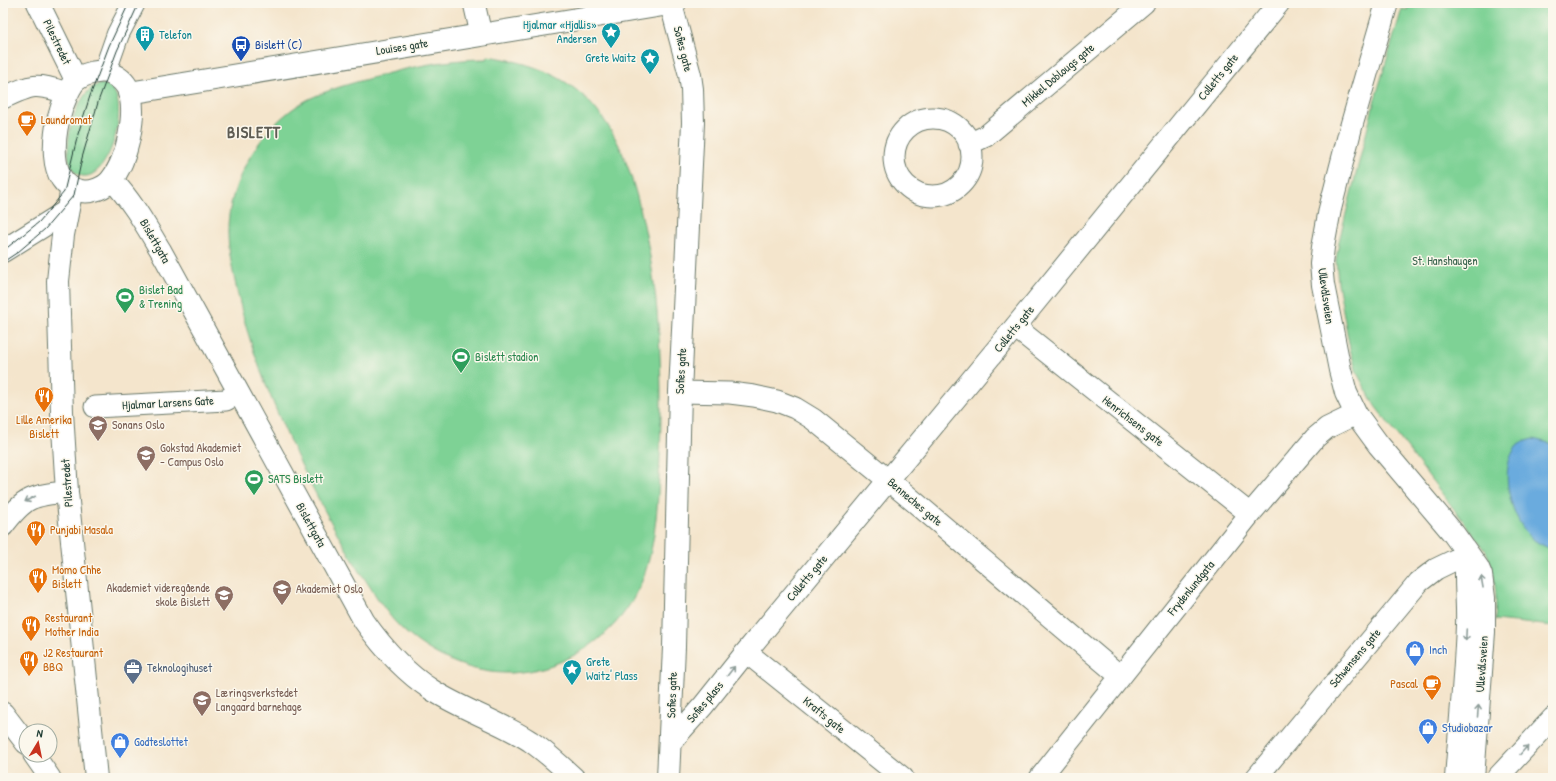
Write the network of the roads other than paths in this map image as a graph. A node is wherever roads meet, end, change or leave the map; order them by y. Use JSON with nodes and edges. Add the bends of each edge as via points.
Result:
{"nodes":[{"id":1,"x":38,"y":3,"type":"edge"},
{"id":2,"x":134,"y":3,"type":"edge"},
{"id":3,"x":474,"y":3,"type":"edge"},
{"id":4,"x":672,"y":3,"type":"edge"},
{"id":5,"x":1144,"y":3,"type":"edge"},
{"id":6,"x":1279,"y":3,"type":"edge"},
{"id":7,"x":1387,"y":3,"type":"edge"},
{"id":8,"x":481,"y":34,"type":"junction"},
{"id":9,"x":105,"y":71,"type":"junction"},
{"id":10,"x":72,"y":87,"type":"junction"},
{"id":11,"x":129,"y":92,"type":"junction"},
{"id":12,"x":3,"y":98,"type":"edge"},
{"id":13,"x":969,"y":144,"type":"dead end"},
{"id":14,"x":112,"y":180,"type":"junction"},
{"id":15,"x":72,"y":188,"type":"junction"},
{"id":16,"x":67,"y":210,"type":"junction"},
{"id":17,"x":3,"y":251,"type":"edge"},
{"id":18,"x":1015,"y":327,"type":"junction"},
{"id":19,"x":680,"y":392,"type":"junction"},
{"id":20,"x":238,"y":393,"type":"junction"},
{"id":21,"x":95,"y":407,"type":"dead end"},
{"id":22,"x":1356,"y":414,"type":"junction"},
{"id":23,"x":889,"y":480,"type":"junction"},
{"id":24,"x":67,"y":492,"type":"junction"},
{"id":25,"x":1250,"y":514,"type":"junction"},
{"id":26,"x":3,"y":526,"type":"edge"},
{"id":27,"x":1467,"y":554,"type":"junction"},
{"id":28,"x":746,"y":652,"type":"junction"},
{"id":29,"x":1120,"y":676,"type":"junction"},
{"id":30,"x":3,"y":714,"type":"edge"},
{"id":31,"x":1553,"y":718,"type":"edge"},
{"id":32,"x":18,"y":733,"type":"edge"},
{"id":33,"x":670,"y":743,"type":"junction"},
{"id":34,"x":40,"y":763,"type":"edge"},
{"id":35,"x":50,"y":778,"type":"edge"},
{"id":36,"x":96,"y":778,"type":"edge"},
{"id":37,"x":574,"y":778,"type":"edge"},
{"id":38,"x":668,"y":778,"type":"edge"},
{"id":39,"x":903,"y":778,"type":"edge"},
{"id":40,"x":1040,"y":778,"type":"edge"},
{"id":41,"x":1256,"y":778,"type":"edge"},
{"id":42,"x":1456,"y":778,"type":"edge"},
{"id":43,"x":1473,"y":778,"type":"edge"},
{"id":44,"x":1497,"y":778,"type":"edge"}],
"edges":[{"from":1,"to":10,"type":"main road","name":"Pilestredet"},
{"from":2,"to":9,"type":"main road","via":[[118,34]]},
{"from":3,"to":8,"type":"street"},
{"from":4,"to":8,"type":"main road","name":"Louises gate"},
{"from":4,"to":19,"type":"main road","name":"Sofies gate","via":[[690,75],[693,105]]},
{"from":5,"to":13,"type":"street","name":"Mikkel Doblougs gate","via":[[986,136]]},
{"from":6,"to":18,"type":"street","name":"Colletts gate"},
{"from":7,"to":22,"type":"main road","name":"Ullevålsveien","via":[[1351,127],[1323,247],[1323,285],[1335,349],[1346,393]]},
{"from":8,"to":11,"type":"main road","name":"Louises gate"},
{"from":9,"to":10,"type":"main road","via":[[84,75]]},
{"from":9,"to":11,"type":"main road","via":[[122,80]]},
{"from":10,"to":12,"type":"street","via":[[28,87]]},
{"from":10,"to":15,"type":"main road","via":[[56,126],[54,141],[59,172]]},
{"from":11,"to":14,"type":"main road","via":[[132,116],[130,130],[122,161]]},
{"from":14,"to":15,"type":"main road","via":[[94,190],[82,192]]},
{"from":14,"to":20,"type":"street","name":"Bislettgata","via":[[124,192],[161,251]]},
{"from":15,"to":16,"type":"main road","name":"Pilestredet"},
{"from":16,"to":17,"type":"main road"},
{"from":16,"to":24,"type":"main road","name":"Pilestredet","via":[[58,281]]},
{"from":18,"to":23,"type":"street","name":"Colletts gate"},
{"from":18,"to":25,"type":"street","name":"Henrichsens gate"},
{"from":19,"to":23,"type":"street","name":"Benneches gate","via":[[754,396],[795,408]]},
{"from":19,"to":33,"type":"main road","name":"Sofies gate"},
{"from":20,"to":21,"type":"street","name":"Hjalmar Larsens Gate","via":[[226,400]]},
{"from":20,"to":37,"type":"street","name":"Bislettgata","via":[[364,621],[392,657],[432,690],[530,741]]},
{"from":22,"to":25,"type":"street","name":"Frydenlundgata","via":[[1318,435]]},
{"from":22,"to":27,"type":"main road","name":"Ullevålsveien","via":[[1453,533]]},
{"from":23,"to":28,"type":"street","name":"Colletts gate"},
{"from":23,"to":29,"type":"street","name":"Benneches gate"},
{"from":24,"to":26,"type":"street","one_way":true,"via":[[34,496],[21,504]]},
{"from":24,"to":36,"type":"main road","name":"Pilestredet"},
{"from":25,"to":29,"type":"street","name":"Frydenlundgata"},
{"from":27,"to":41,"type":"street","name":"Schwensens gate","via":[[1436,569],[1419,582]]},
{"from":27,"to":42,"type":"main road","name":"Ullevålsveien","one_way":true,"via":[[1467,623]]},
{"from":43,"to":27,"type":"main road","name":"Ullevålsveien","one_way":true,"via":[[1485,616],[1481,575]]},
{"from":33,"to":28,"type":"street","name":"Sofies plass","one_way":true},
{"from":28,"to":39,"type":"street","name":"Krafts gate"},
{"from":29,"to":40,"type":"street","name":"Frydenlundgata"},
{"from":30,"to":32,"type":"street"},
{"from":44,"to":31,"type":"street","one_way":true},
{"from":33,"to":38,"type":"main road"},
{"from":34,"to":35,"type":"street"}]}
